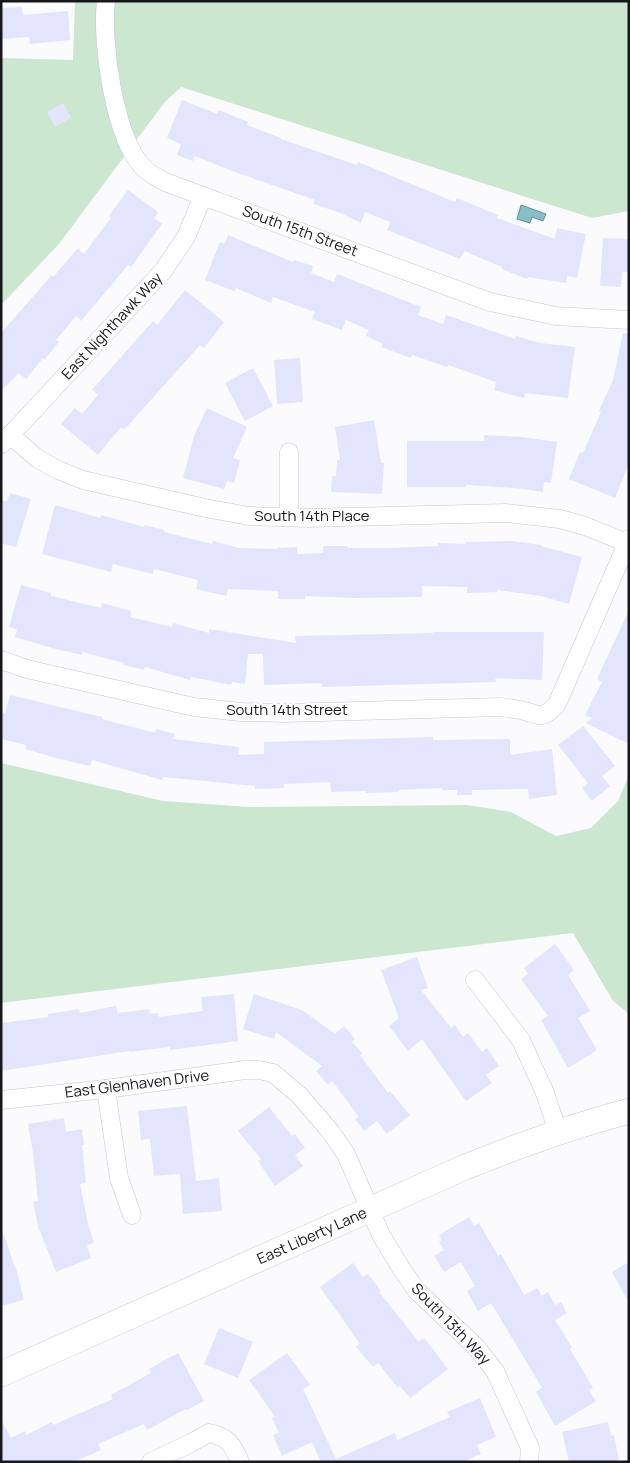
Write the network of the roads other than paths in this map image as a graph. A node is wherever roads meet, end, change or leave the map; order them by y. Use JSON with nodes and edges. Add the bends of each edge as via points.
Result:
{"nodes":[{"id":1,"x":106,"y":1,"type":"edge"},
{"id":2,"x":203,"y":196,"type":"junction"},
{"id":3,"x":629,"y":320,"type":"edge"},
{"id":4,"x":5,"y":440,"type":"edge"},
{"id":5,"x":289,"y":452,"type":"dead end"},
{"id":6,"x":288,"y":517,"type":"junction"},
{"id":7,"x":628,"y":541,"type":"edge"},
{"id":8,"x":1,"y":660,"type":"edge"},
{"id":9,"x":475,"y":980,"type":"dead end"},
{"id":10,"x":273,"y":1073,"type":"joint"},
{"id":11,"x":106,"y":1089,"type":"junction"},
{"id":12,"x":1,"y":1100,"type":"edge"},
{"id":13,"x":629,"y":1111,"type":"edge"},
{"id":14,"x":558,"y":1132,"type":"junction"},
{"id":15,"x":370,"y":1209,"type":"junction"},
{"id":16,"x":132,"y":1214,"type":"dead end"},
{"id":17,"x":1,"y":1374,"type":"edge"},
{"id":18,"x":151,"y":1462,"type":"edge"},
{"id":19,"x":240,"y":1462,"type":"edge"},
{"id":20,"x":529,"y":1462,"type":"edge"}],
"edges":[{"from":1,"to":2,"type":"street","name":"South 15th Street","via":[[111,78],[117,111],[132,151],[143,168],[165,182]]},
{"from":2,"to":3,"type":"street","name":"South 15th Street","via":[[490,302],[556,316]]},
{"from":2,"to":4,"type":"street","name":"East Nighthawk Way","via":[[186,237],[163,271]]},
{"from":4,"to":6,"type":"street","name":"South 14th Place","via":[[58,470],[83,480],[240,515]]},
{"from":5,"to":6,"type":"street"},
{"from":6,"to":7,"type":"street","name":"South 14th Place","via":[[506,513],[560,518]]},
{"from":7,"to":8,"type":"street","name":"South 14th Street","via":[[557,704],[548,714],[537,716],[521,710],[493,707],[240,712],[194,707],[27,669]]},
{"from":9,"to":14,"type":"street","via":[[521,1040]]},
{"from":10,"to":11,"type":"street","name":"East Glenhaven Drive","via":[[245,1070]]},
{"from":10,"to":15,"type":"street","name":"South 13th Way","via":[[300,1096],[330,1131],[346,1154]]},
{"from":11,"to":12,"type":"street","name":"East Glenhaven Drive"},
{"from":11,"to":16,"type":"street","via":[[119,1178]]},
{"from":13,"to":14,"type":"street","name":"East Liberty Lane"},
{"from":14,"to":15,"type":"street","name":"East Liberty Lane","via":[[463,1168]]},
{"from":15,"to":17,"type":"street","name":"East Liberty Lane"},
{"from":15,"to":20,"type":"street","name":"South 13th Way","via":[[381,1235],[417,1291],[476,1347],[495,1371],[530,1448]]},
{"from":18,"to":19,"type":"street","via":[[209,1433],[222,1435],[232,1445]]}]}
